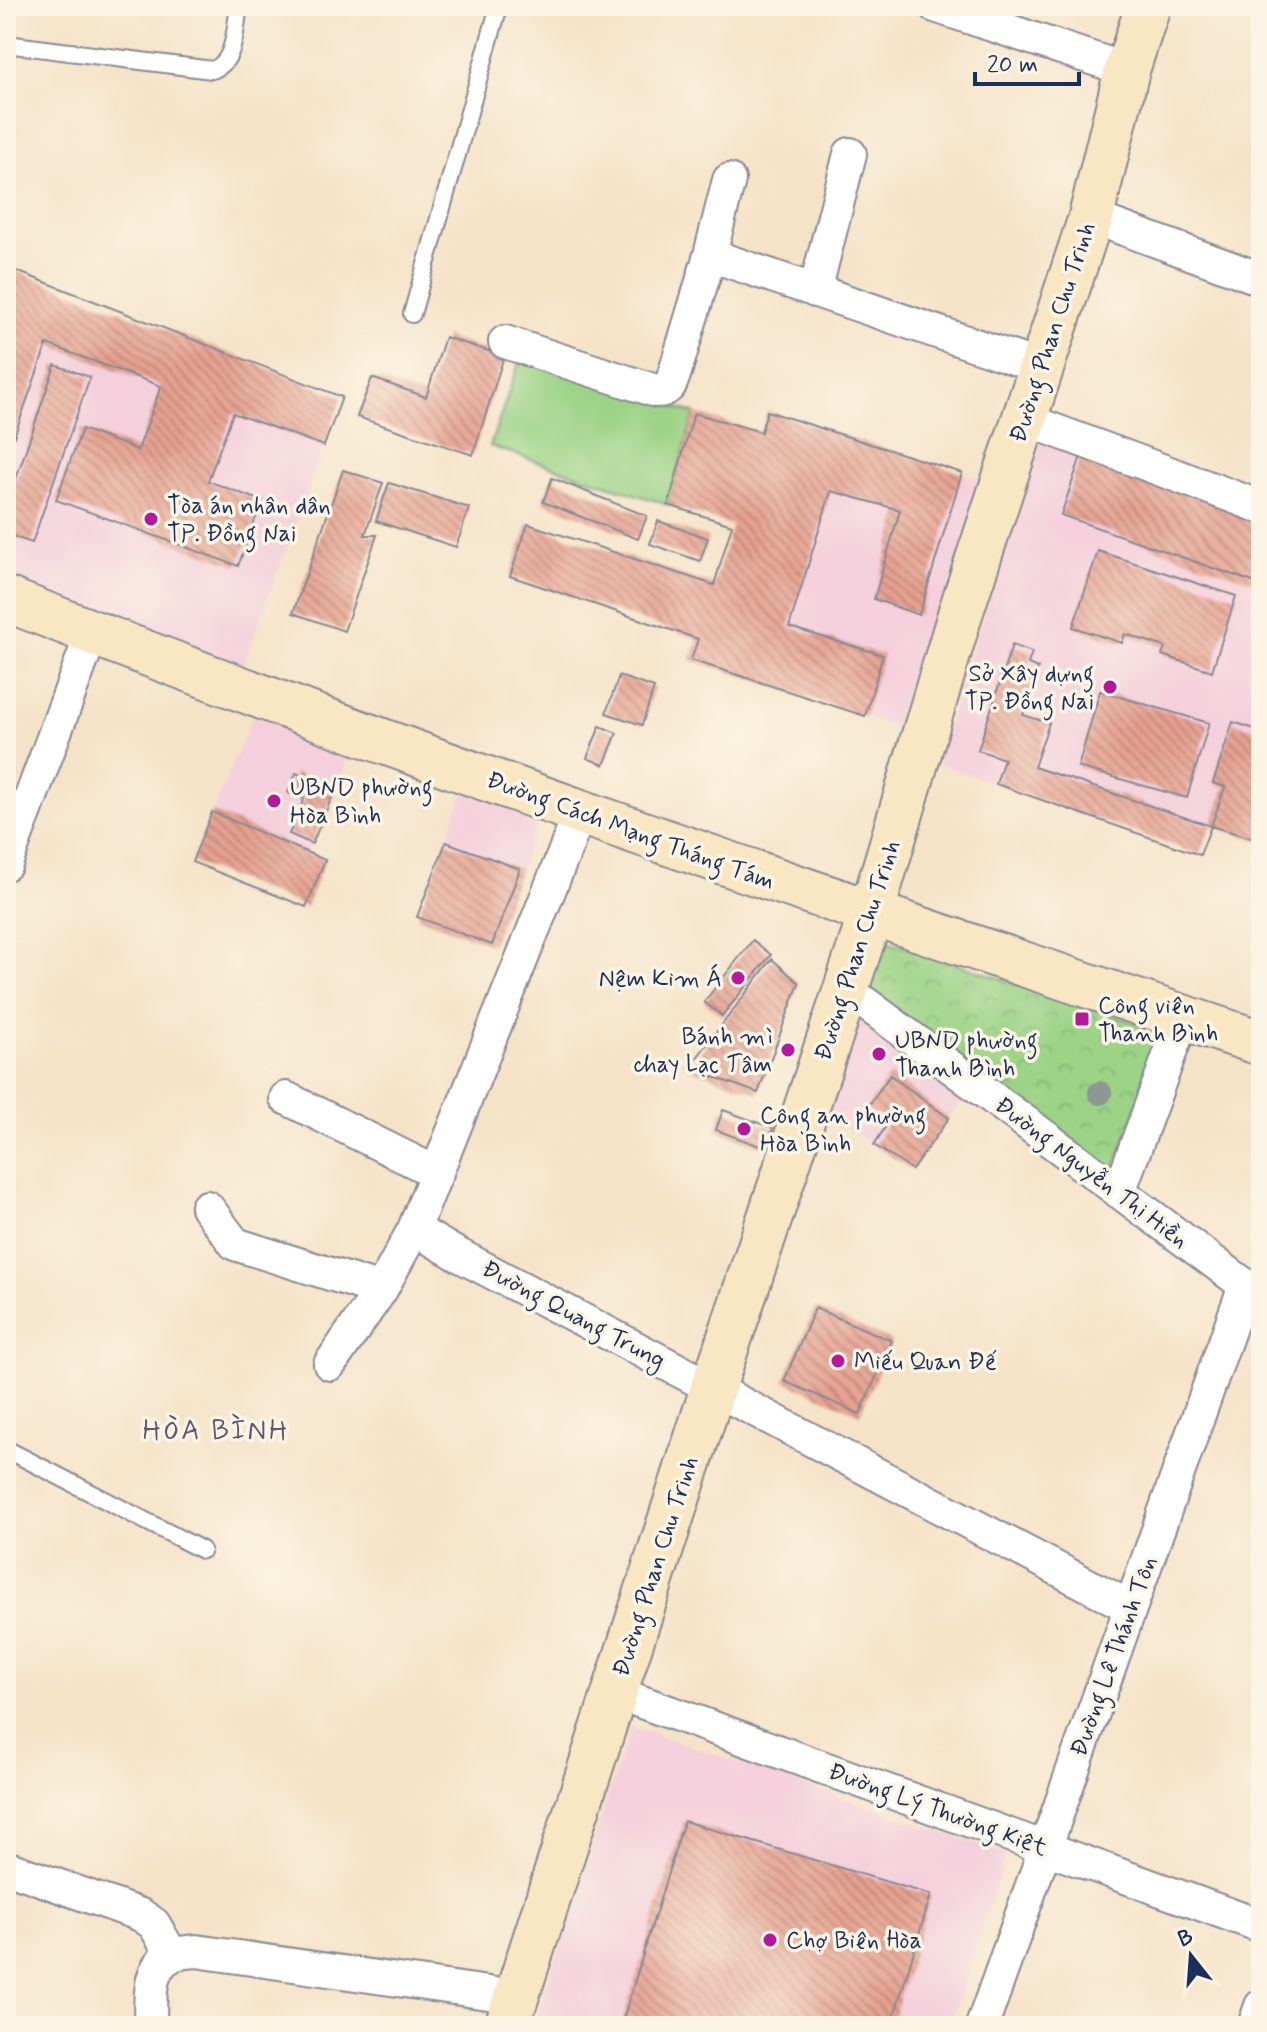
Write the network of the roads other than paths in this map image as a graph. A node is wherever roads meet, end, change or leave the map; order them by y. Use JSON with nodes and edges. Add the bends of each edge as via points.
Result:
{"nodes":[{"id":1,"x":239,"y":6,"type":"edge"},
{"id":2,"x":499,"y":6,"type":"edge"},
{"id":3,"x":935,"y":6,"type":"edge"},
{"id":4,"x":1148,"y":6,"type":"edge"},
{"id":5,"x":6,"y":44,"type":"edge"},
{"id":6,"x":1127,"y":70,"type":"junction"},
{"id":7,"x":850,"y":154,"type":"dead end"},
{"id":8,"x":729,"y":180,"type":"dead end"},
{"id":9,"x":1091,"y":217,"type":"junction"},
{"id":10,"x":710,"y":255,"type":"junction"},
{"id":11,"x":1261,"y":279,"type":"edge"},
{"id":12,"x":815,"y":291,"type":"junction"},
{"id":13,"x":412,"y":314,"type":"dead end"},
{"id":14,"x":505,"y":342,"type":"dead end"},
{"id":15,"x":1040,"y":367,"type":"junction"},
{"id":16,"x":1024,"y":419,"type":"junction"},
{"id":17,"x":1258,"y":495,"type":"edge"},
{"id":18,"x":6,"y":599,"type":"edge"},
{"id":19,"x":92,"y":633,"type":"junction"},
{"id":20,"x":580,"y":813,"type":"junction"},
{"id":21,"x":6,"y":864,"type":"edge"},
{"id":22,"x":871,"y":914,"type":"junction"},
{"id":23,"x":846,"y":989,"type":"junction"},
{"id":24,"x":1183,"y":1018,"type":"junction"},
{"id":25,"x":1261,"y":1043,"type":"edge"},
{"id":26,"x":286,"y":1098,"type":"dead end"},
{"id":27,"x":437,"y":1173,"type":"junction"},
{"id":28,"x":1119,"y":1192,"type":"junction"},
{"id":29,"x":207,"y":1207,"type":"dead end"},
{"id":30,"x":414,"y":1229,"type":"junction"},
{"id":31,"x":381,"y":1290,"type":"junction"},
{"id":32,"x":1253,"y":1292,"type":"edge"},
{"id":33,"x":330,"y":1364,"type":"dead end"},
{"id":34,"x":713,"y":1388,"type":"junction"},
{"id":35,"x":6,"y":1449,"type":"edge"},
{"id":36,"x":202,"y":1550,"type":"dead end"},
{"id":37,"x":1130,"y":1607,"type":"junction"},
{"id":38,"x":614,"y":1692,"type":"junction"},
{"id":39,"x":1045,"y":1848,"type":"junction"},
{"id":40,"x":6,"y":1867,"type":"edge"},
{"id":41,"x":1261,"y":1926,"type":"edge"},
{"id":42,"x":172,"y":1955,"type":"junction"},
{"id":43,"x":1261,"y":2006,"type":"edge"},
{"id":44,"x":511,"y":2012,"type":"edge"},
{"id":45,"x":150,"y":2026,"type":"edge"},
{"id":46,"x":982,"y":2026,"type":"edge"},
{"id":47,"x":1254,"y":2026,"type":"edge"}],
"edges":[{"from":1,"to":5,"type":"lane","via":[[229,59],[212,70]]},
{"from":2,"to":13,"type":"lane"},
{"from":3,"to":6,"type":"street"},
{"from":4,"to":6,"type":"street","name":"Đường Phan Chu Trinh"},
{"from":6,"to":9,"type":"street","name":"Đường Phan Chu Trinh"},
{"from":7,"to":12,"type":"street"},
{"from":8,"to":10,"type":"street"},
{"from":9,"to":11,"type":"street"},
{"from":9,"to":15,"type":"street","name":"Đường Phan Chu Trinh"},
{"from":10,"to":12,"type":"street"},
{"from":10,"to":14,"type":"street","via":[[665,391]]},
{"from":12,"to":15,"type":"street"},
{"from":15,"to":16,"type":"street","name":"Đường Phan Chu Trinh"},
{"from":16,"to":17,"type":"street"},
{"from":16,"to":22,"type":"street","name":"Đường Phan Chu Trinh"},
{"from":18,"to":19,"type":"street","name":"Đường Cách Mạng Tháng Tám"},
{"from":19,"to":20,"type":"street","name":"Đường Cách Mạng Tháng Tám"},
{"from":19,"to":21,"type":"street"},
{"from":20,"to":22,"type":"street","name":"Đường Cách Mạng Tháng Tám"},
{"from":20,"to":27,"type":"street"},
{"from":22,"to":23,"type":"street","name":"Đường Phan Chu Trinh"},
{"from":22,"to":24,"type":"street","name":"Đường Cách Mạng Tháng Tám"},
{"from":23,"to":28,"type":"street","name":"Đường Nguyễn Thị Hiền"},
{"from":23,"to":34,"type":"street","name":"Đường Phan Chu Trinh"},
{"from":24,"to":25,"type":"street","name":"Đường Cách Mạng Tháng Tám"},
{"from":24,"to":28,"type":"street"},
{"from":26,"to":27,"type":"street"},
{"from":27,"to":30,"type":"street"},
{"from":28,"to":32,"type":"street","name":"Đường Nguyễn Thị Hiền"},
{"from":29,"to":31,"type":"street","via":[[235,1244]]},
{"from":30,"to":31,"type":"street"},
{"from":30,"to":34,"type":"street","name":"Đường Quang Trung"},
{"from":31,"to":33,"type":"street"},
{"from":32,"to":37,"type":"street","name":"Đường Lê Thánh Tôn"},
{"from":34,"to":37,"type":"street","name":"Đường Quang Trung"},
{"from":34,"to":38,"type":"street","name":"Đường Phan Chu Trinh"},
{"from":35,"to":36,"type":"lane"},
{"from":37,"to":39,"type":"street","name":"Đường Lê Thánh Tôn"},
{"from":38,"to":39,"type":"street","name":"Đường Lý Thường Kiệt"},
{"from":38,"to":44,"type":"street","name":"Đường Phan Chu Trinh"},
{"from":39,"to":41,"type":"street","name":"Đường Lý Thường Kiệt"},
{"from":39,"to":46,"type":"street","name":"Đường Lê Thánh Tôn"},
{"from":40,"to":42,"type":"street","via":[[141,1915],[154,1924]]},
{"from":42,"to":44,"type":"street","via":[[196,1951]]},
{"from":42,"to":45,"type":"street","via":[[155,1971]]},
{"from":43,"to":47,"type":"street"}]}
